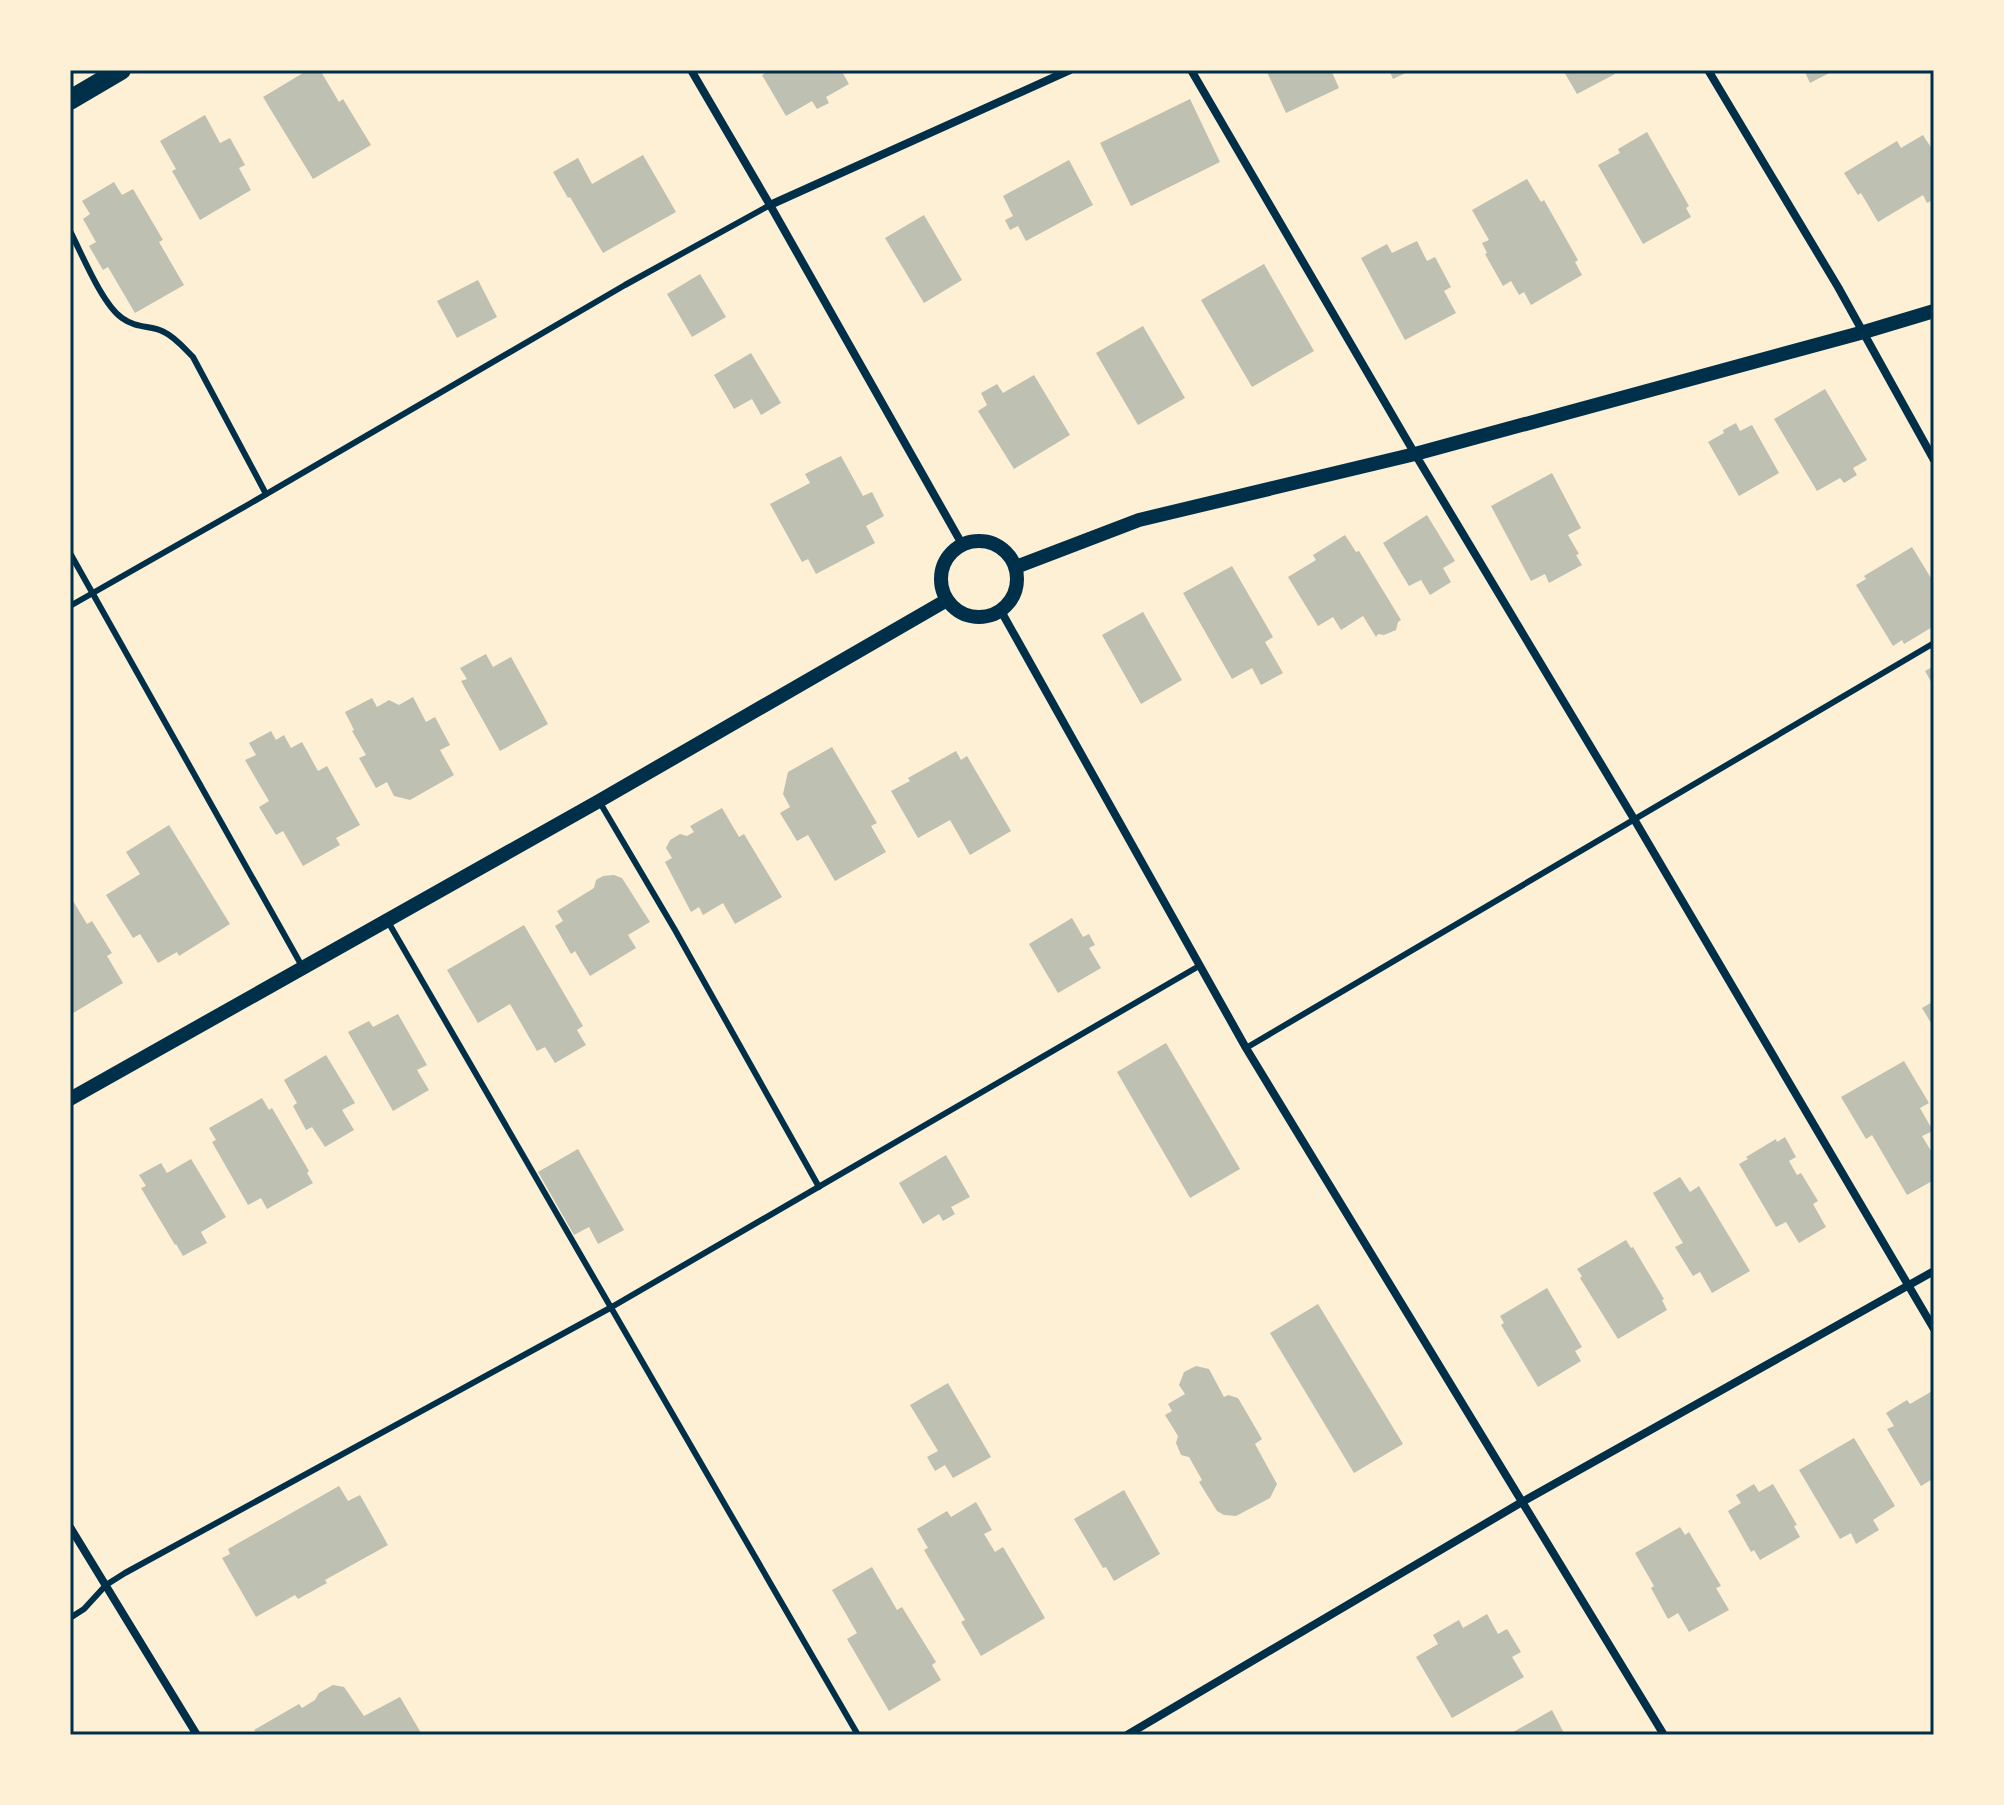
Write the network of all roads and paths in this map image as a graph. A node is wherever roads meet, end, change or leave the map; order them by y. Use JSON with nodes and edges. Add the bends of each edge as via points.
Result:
{"nodes":[{"id":1,"x":121,"y":70,"type":"edge"},
{"id":2,"x":691,"y":70,"type":"edge"},
{"id":3,"x":1070,"y":70,"type":"edge"},
{"id":4,"x":1191,"y":70,"type":"edge"},
{"id":5,"x":1708,"y":70,"type":"edge"},
{"id":6,"x":70,"y":100,"type":"edge"},
{"id":7,"x":770,"y":205,"type":"junction"},
{"id":8,"x":70,"y":231,"type":"edge"},
{"id":9,"x":1934,"y":311,"type":"edge"},
{"id":10,"x":1864,"y":332,"type":"junction"},
{"id":11,"x":1415,"y":454,"type":"junction"},
{"id":12,"x":1934,"y":460,"type":"edge"},
{"id":13,"x":266,"y":494,"type":"junction"},
{"id":14,"x":962,"y":544,"type":"junction"},
{"id":15,"x":70,"y":553,"type":"edge"},
{"id":16,"x":1016,"y":567,"type":"junction"},
{"id":17,"x":92,"y":593,"type":"junction"},
{"id":18,"x":947,"y":600,"type":"junction"},
{"id":19,"x":70,"y":606,"type":"edge"},
{"id":20,"x":1001,"y":611,"type":"junction"},
{"id":21,"x":1934,"y":643,"type":"edge"},
{"id":22,"x":599,"y":801,"type":"junction"},
{"id":23,"x":1634,"y":819,"type":"junction"},
{"id":24,"x":387,"y":920,"type":"junction"},
{"id":25,"x":1199,"y":966,"type":"junction"},
{"id":26,"x":304,"y":968,"type":"junction"},
{"id":27,"x":1246,"y":1048,"type":"junction"},
{"id":28,"x":70,"y":1099,"type":"edge"},
{"id":29,"x":819,"y":1187,"type":"junction"},
{"id":30,"x":1934,"y":1271,"type":"edge"},
{"id":31,"x":1909,"y":1285,"type":"junction"},
{"id":32,"x":610,"y":1308,"type":"junction"},
{"id":33,"x":1934,"y":1329,"type":"edge"},
{"id":34,"x":1522,"y":1502,"type":"junction"},
{"id":35,"x":70,"y":1527,"type":"edge"},
{"id":36,"x":106,"y":1585,"type":"junction"},
{"id":37,"x":70,"y":1618,"type":"edge"},
{"id":38,"x":197,"y":1735,"type":"edge"},
{"id":39,"x":858,"y":1735,"type":"edge"},
{"id":40,"x":1127,"y":1735,"type":"edge"},
{"id":41,"x":1664,"y":1735,"type":"edge"}],
"edges":[{"from":1,"to":6,"type":"main road"},
{"from":2,"to":7,"type":"street"},
{"from":3,"to":7,"type":"street"},
{"from":4,"to":11,"type":"street"},
{"from":5,"to":10,"type":"street"},
{"from":7,"to":13,"type":"lane"},
{"from":7,"to":14,"type":"street"},
{"from":8,"to":13,"type":"lane","via":[[119,317],[163,331],[193,357]]},
{"from":9,"to":10,"type":"street"},
{"from":10,"to":11,"type":"street"},
{"from":10,"to":12,"type":"street"},
{"from":11,"to":16,"type":"street","via":[[1139,520]]},
{"from":11,"to":23,"type":"street"},
{"from":13,"to":17,"type":"lane"},
{"from":14,"to":16,"type":"street","via":[[975,540],[1000,546]]},
{"from":14,"to":18,"type":"street","via":[[942,568]]},
{"from":15,"to":17,"type":"lane"},
{"from":16,"to":20,"type":"street","via":[[1016,592]]},
{"from":17,"to":19,"type":"lane"},
{"from":17,"to":26,"type":"lane"},
{"from":18,"to":20,"type":"street","via":[[966,615]]},
{"from":18,"to":22,"type":"street"},
{"from":20,"to":25,"type":"street"},
{"from":21,"to":23,"type":"lane"},
{"from":22,"to":24,"type":"street"},
{"from":22,"to":29,"type":"lane"},
{"from":23,"to":27,"type":"lane"},
{"from":23,"to":31,"type":"street"},
{"from":24,"to":26,"type":"street"},
{"from":24,"to":32,"type":"lane"},
{"from":25,"to":27,"type":"street"},
{"from":25,"to":29,"type":"lane"},
{"from":26,"to":28,"type":"street"},
{"from":27,"to":34,"type":"street"},
{"from":29,"to":32,"type":"lane"},
{"from":30,"to":31,"type":"street"},
{"from":31,"to":33,"type":"street"},
{"from":31,"to":34,"type":"street"},
{"from":32,"to":36,"type":"lane"},
{"from":32,"to":39,"type":"lane"},
{"from":34,"to":40,"type":"street"},
{"from":34,"to":41,"type":"street"},
{"from":35,"to":36,"type":"street"},
{"from":36,"to":37,"type":"lane"},
{"from":36,"to":38,"type":"street"}]}
